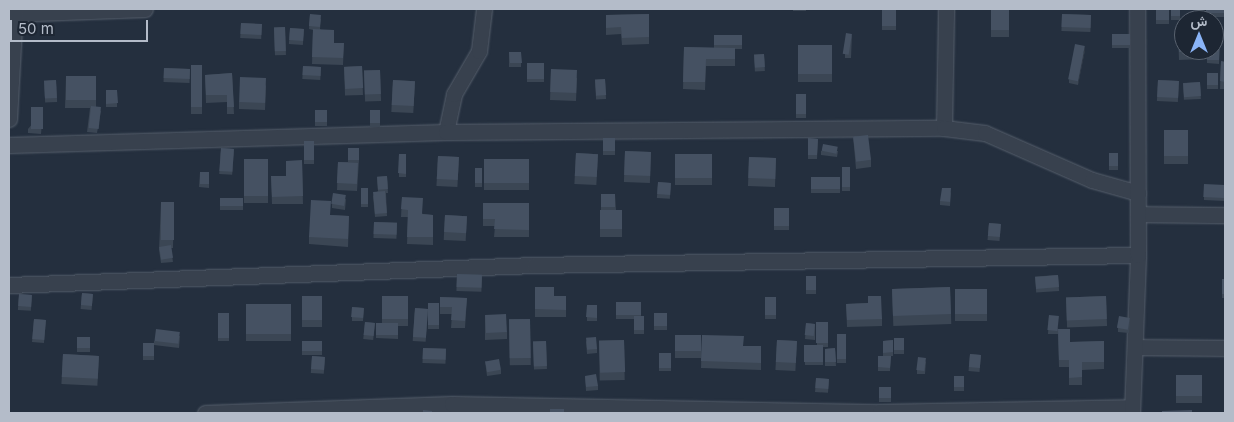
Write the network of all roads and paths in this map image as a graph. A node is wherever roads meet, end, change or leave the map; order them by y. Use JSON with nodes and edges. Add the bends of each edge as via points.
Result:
{"nodes":[{"id":1,"x":145,"y":9,"type":"edge"},
{"id":2,"x":484,"y":9,"type":"edge"},
{"id":3,"x":946,"y":9,"type":"edge"},
{"id":4,"x":1137,"y":9,"type":"edge"},
{"id":5,"x":13,"y":12,"type":"edge"},
{"id":6,"x":9,"y":119,"type":"edge"},
{"id":7,"x":944,"y":128,"type":"junction"},
{"id":8,"x":446,"y":132,"type":"junction"},
{"id":9,"x":9,"y":146,"type":"edge"},
{"id":10,"x":1138,"y":192,"type":"junction"},
{"id":11,"x":1138,"y":214,"type":"junction"},
{"id":12,"x":1225,"y":215,"type":"edge"},
{"id":13,"x":1138,"y":255,"type":"junction"},
{"id":14,"x":9,"y":285,"type":"edge"},
{"id":15,"x":1134,"y":347,"type":"junction"},
{"id":16,"x":1225,"y":348,"type":"edge"},
{"id":17,"x":722,"y":410,"type":"edge"},
{"id":18,"x":1132,"y":410,"type":"edge"},
{"id":19,"x":205,"y":413,"type":"edge"},
{"id":20,"x":880,"y":413,"type":"edge"}],
"edges":[{"from":1,"to":5,"type":"street"},
{"from":2,"to":8,"type":"street","via":[[479,51],[454,94]]},
{"from":3,"to":7,"type":"street"},
{"from":4,"to":10,"type":"street"},
{"from":5,"to":6,"type":"street"},
{"from":7,"to":8,"type":"street"},
{"from":7,"to":10,"type":"street","via":[[986,133],[1092,180]]},
{"from":8,"to":9,"type":"street"},
{"from":10,"to":11,"type":"street"},
{"from":11,"to":12,"type":"street"},
{"from":11,"to":13,"type":"street"},
{"from":13,"to":14,"type":"street","via":[[534,265]]},
{"from":13,"to":15,"type":"street"},
{"from":15,"to":16,"type":"street"},
{"from":15,"to":18,"type":"street"},
{"from":17,"to":19,"type":"street","via":[[452,404]]},
{"from":17,"to":20,"type":"street"},
{"from":18,"to":20,"type":"street"}]}
